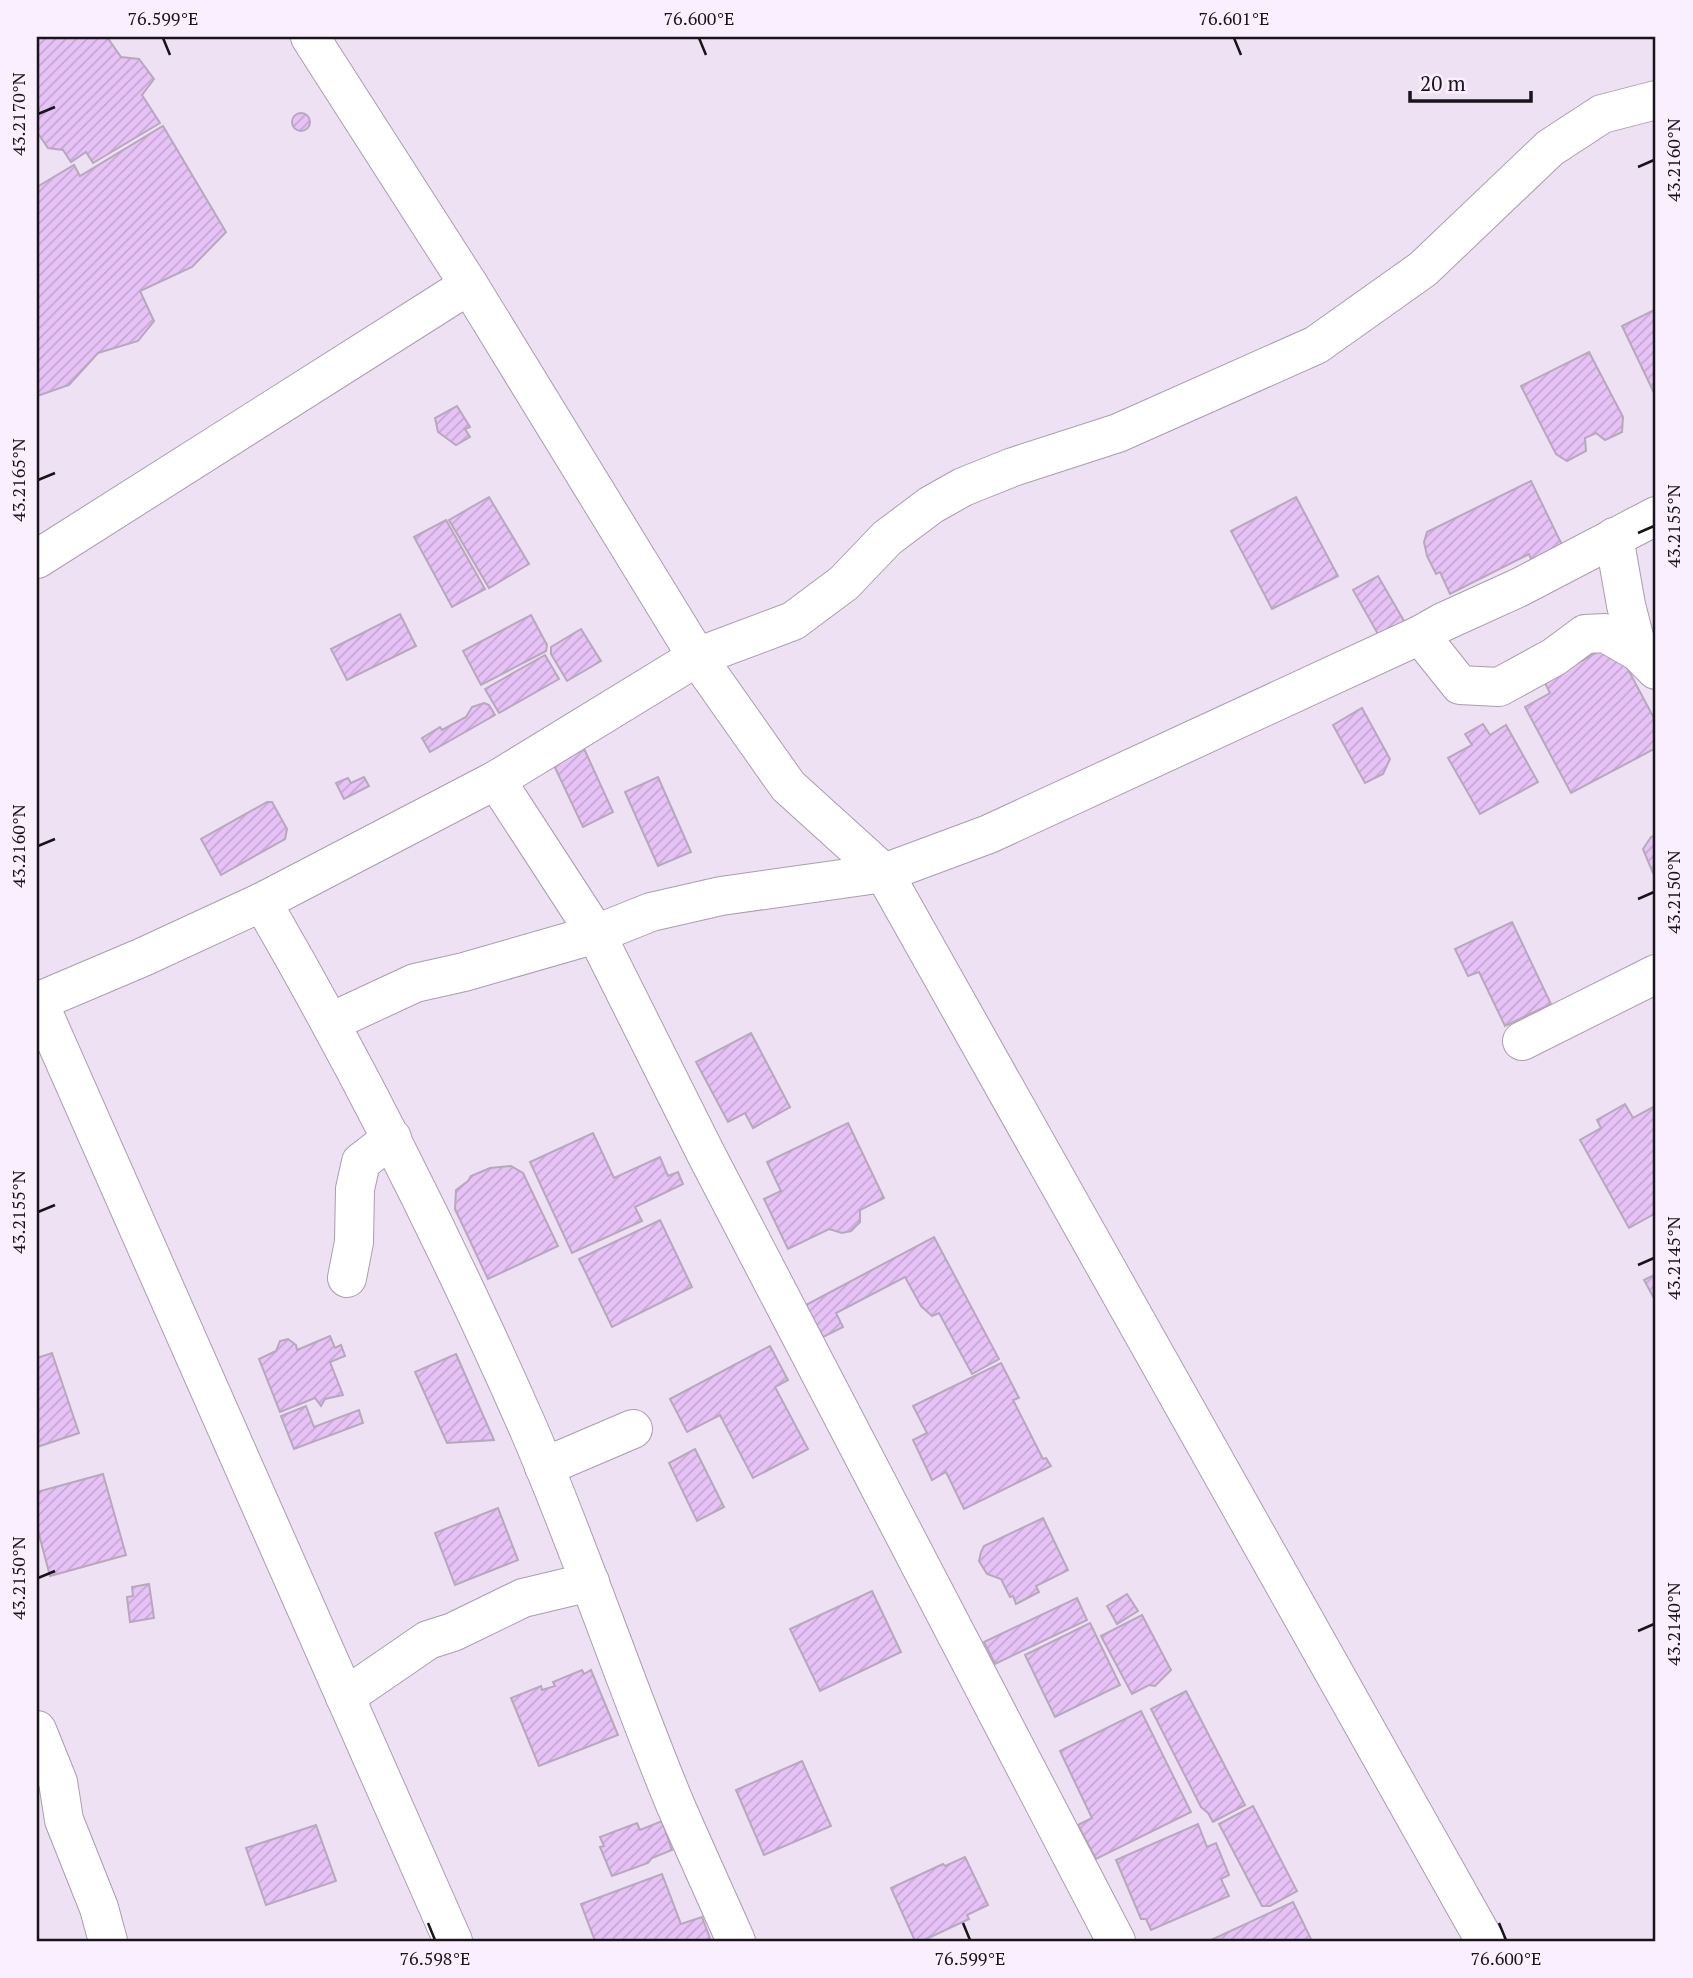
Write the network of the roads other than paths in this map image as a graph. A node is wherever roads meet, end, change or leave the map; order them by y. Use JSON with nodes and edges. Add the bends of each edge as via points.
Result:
{"nodes":[{"id":1,"x":310,"y":37,"type":"edge"},
{"id":2,"x":1656,"y":100,"type":"edge"},
{"id":3,"x":469,"y":285,"type":"junction"},
{"id":4,"x":1656,"y":516,"type":"edge"},
{"id":5,"x":1614,"y":537,"type":"junction"},
{"id":6,"x":37,"y":559,"type":"edge"},
{"id":7,"x":1420,"y":635,"type":"junction"},
{"id":8,"x":697,"y":657,"type":"junction"},
{"id":9,"x":1647,"y":661,"type":"edge"},
{"id":10,"x":496,"y":780,"type":"junction"},
{"id":11,"x":884,"y":873,"type":"junction"},
{"id":12,"x":262,"y":902,"type":"junction"},
{"id":13,"x":596,"y":934,"type":"junction"},
{"id":14,"x":1656,"y":974,"type":"edge"},
{"id":15,"x":37,"y":1002,"type":"edge"},
{"id":16,"x":331,"y":1022,"type":"junction"},
{"id":17,"x":1522,"y":1041,"type":"dead end"},
{"id":18,"x":392,"y":1138,"type":"junction"},
{"id":19,"x":347,"y":1278,"type":"dead end"},
{"id":20,"x":633,"y":1429,"type":"dead end"},
{"id":21,"x":544,"y":1467,"type":"junction"},
{"id":22,"x":590,"y":1582,"type":"junction"},
{"id":23,"x":345,"y":1697,"type":"junction"},
{"id":24,"x":37,"y":1730,"type":"edge"},
{"id":25,"x":108,"y":1941,"type":"edge"},
{"id":26,"x":453,"y":1941,"type":"edge"},
{"id":27,"x":736,"y":1941,"type":"edge"},
{"id":28,"x":1116,"y":1941,"type":"edge"},
{"id":29,"x":1485,"y":1941,"type":"edge"}],
"edges":[{"from":1,"to":3,"type":"street"},
{"from":2,"to":8,"type":"street","via":[[1602,114],[1550,148],[1423,269],[1316,345],[1118,433],[963,487],[887,538],[844,583],[793,621]]},
{"from":3,"to":6,"type":"street"},
{"from":3,"to":8,"type":"street"},
{"from":4,"to":5,"type":"street"},
{"from":5,"to":7,"type":"street"},
{"from":5,"to":9,"type":"street","via":[[1626,605]]},
{"from":7,"to":9,"type":"street","via":[[1460,685],[1499,687],[1585,634],[1605,633]]},
{"from":7,"to":11,"type":"street","via":[[989,834]]},
{"from":8,"to":10,"type":"street"},
{"from":8,"to":11,"type":"street","via":[[788,786]]},
{"from":10,"to":12,"type":"street"},
{"from":10,"to":13,"type":"street"},
{"from":11,"to":13,"type":"street","via":[[721,896],[651,912]]},
{"from":11,"to":29,"type":"street"},
{"from":12,"to":15,"type":"street"},
{"from":12,"to":16,"type":"street"},
{"from":13,"to":16,"type":"street","via":[[415,983]]},
{"from":13,"to":28,"type":"street"},
{"from":14,"to":17,"type":"street"},
{"from":15,"to":23,"type":"street"},
{"from":16,"to":18,"type":"street"},
{"from":18,"to":19,"type":"street","via":[[361,1162]]},
{"from":18,"to":21,"type":"street","via":[[437,1227]]},
{"from":20,"to":21,"type":"street"},
{"from":21,"to":22,"type":"street"},
{"from":22,"to":23,"type":"street","via":[[523,1598],[428,1640]]},
{"from":22,"to":27,"type":"street","via":[[675,1803]]},
{"from":23,"to":26,"type":"street"},
{"from":24,"to":25,"type":"street"}]}
